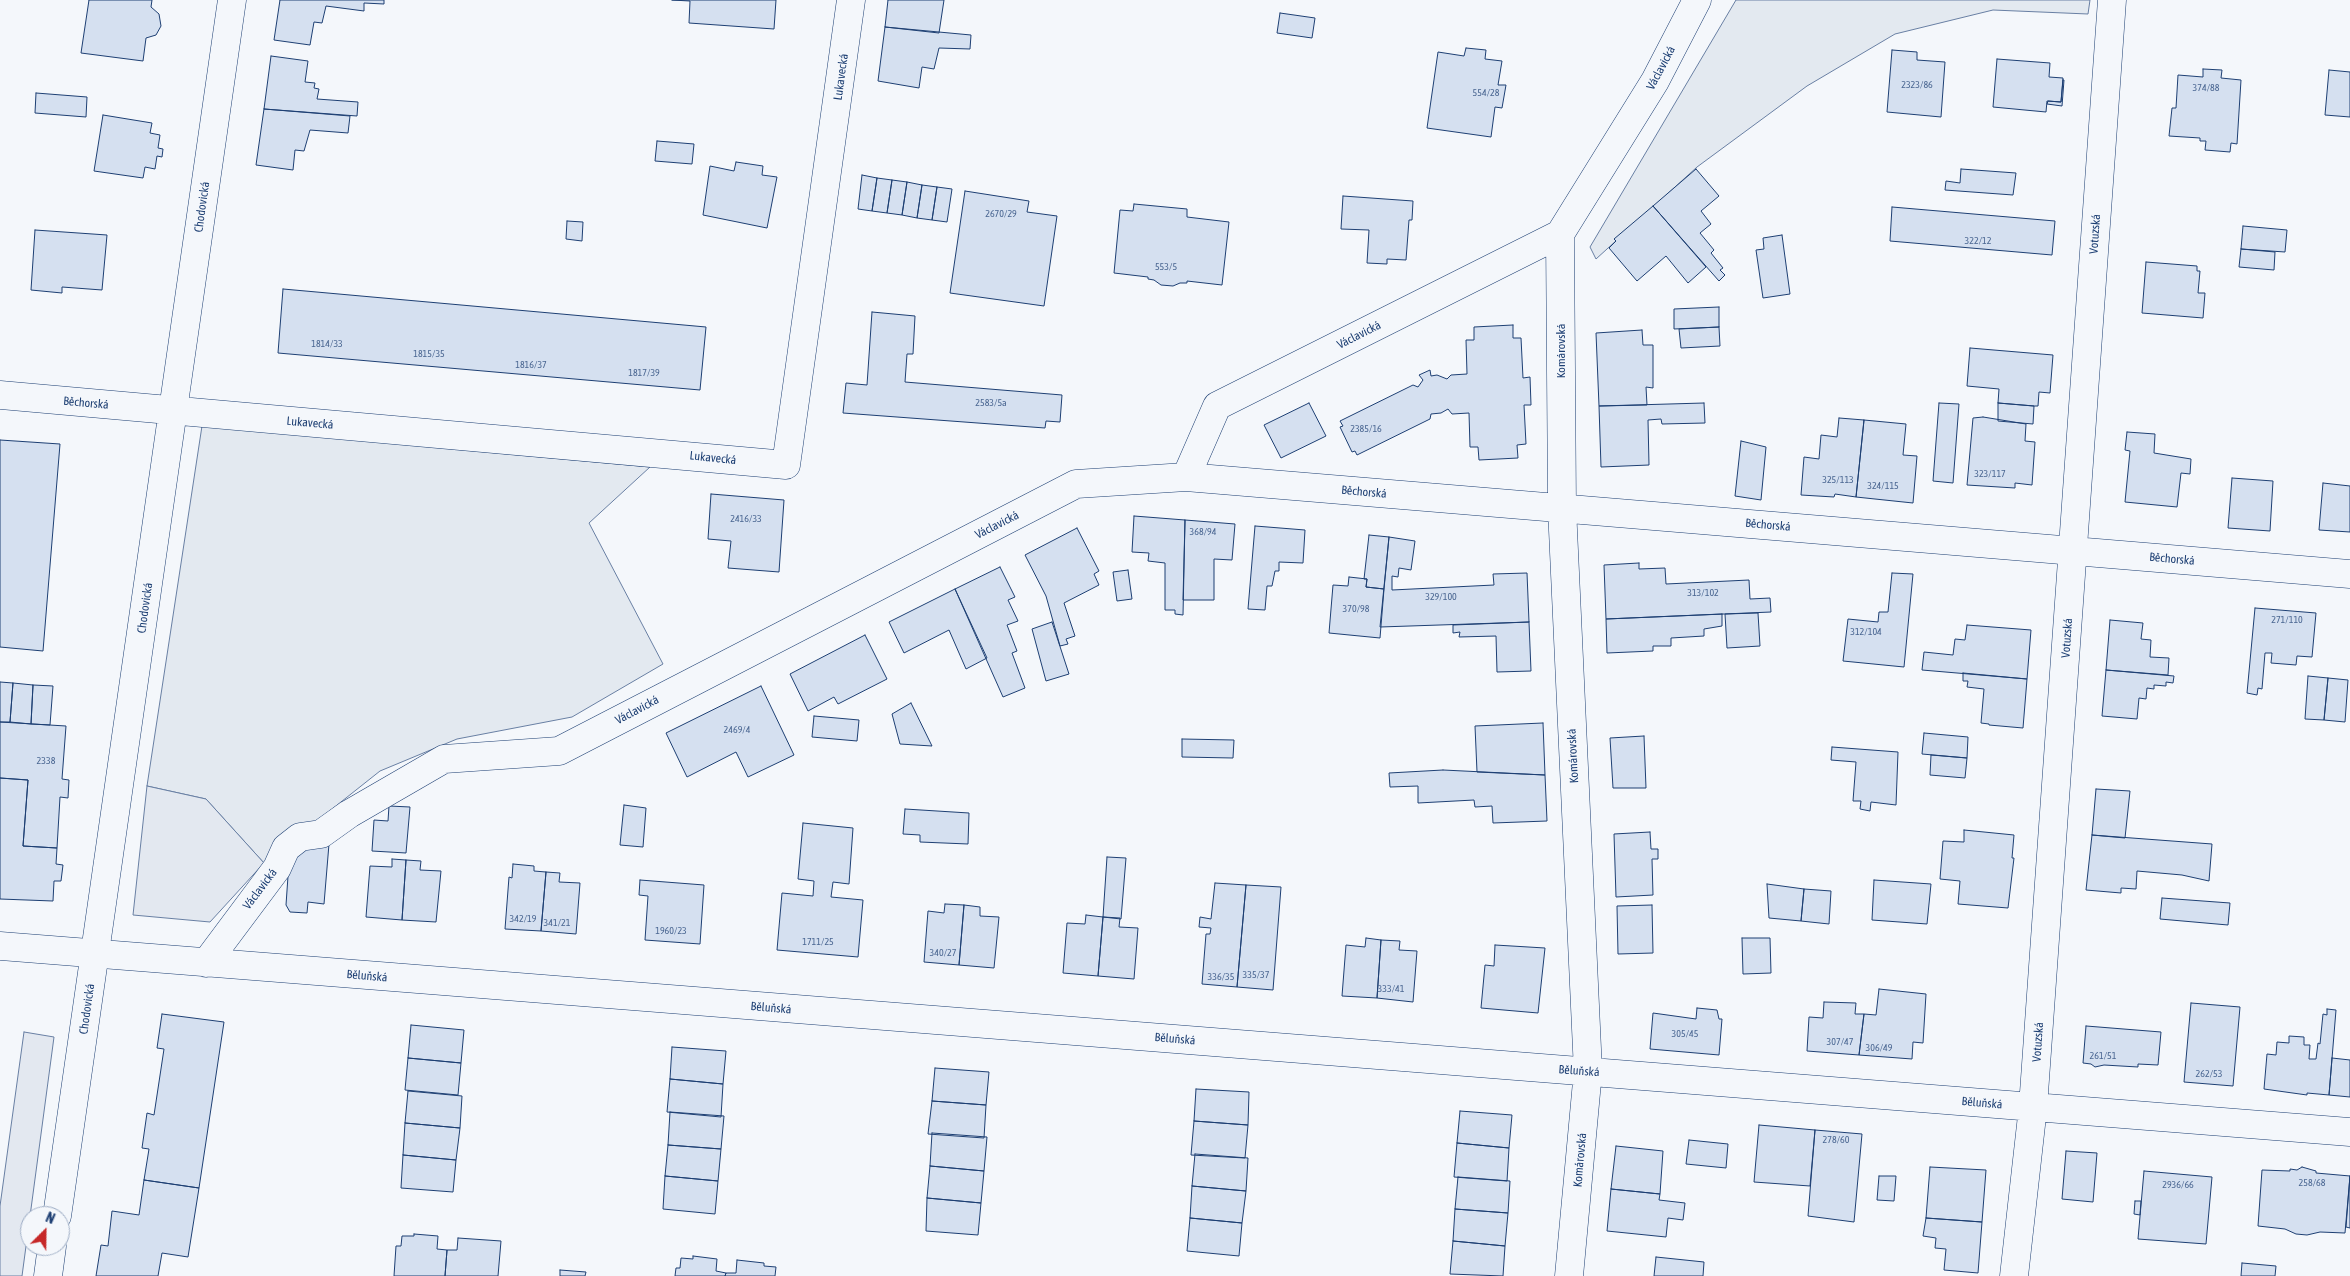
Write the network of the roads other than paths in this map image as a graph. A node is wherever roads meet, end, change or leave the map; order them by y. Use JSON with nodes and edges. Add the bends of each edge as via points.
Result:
{"nodes":[{"id":1,"x":232,"y":0,"type":"edge"},
{"id":2,"x":851,"y":0,"type":"edge"},
{"id":3,"x":1697,"y":0,"type":"edge"},
{"id":4,"x":2112,"y":0,"type":"edge"},
{"id":5,"x":1560,"y":234,"type":"junction"},
{"id":6,"x":0,"y":395,"type":"edge"},
{"id":7,"x":173,"y":411,"type":"junction"},
{"id":8,"x":1186,"y":477,"type":"junction"},
{"id":9,"x":1562,"y":508,"type":"junction"},
{"id":10,"x":2073,"y":550,"type":"junction"},
{"id":11,"x":2350,"y":574,"type":"edge"},
{"id":12,"x":0,"y":946,"type":"edge"},
{"id":13,"x":94,"y":955,"type":"junction"},
{"id":14,"x":206,"y":963,"type":"junction"},
{"id":15,"x":1588,"y":1071,"type":"junction"},
{"id":16,"x":2033,"y":1107,"type":"junction"},
{"id":17,"x":2350,"y":1132,"type":"edge"},
{"id":18,"x":58,"y":1206,"type":"edge"},
{"id":19,"x":51,"y":1256,"type":"edge"},
{"id":20,"x":48,"y":1276,"type":"edge"},
{"id":21,"x":1570,"y":1276,"type":"edge"},
{"id":22,"x":2014,"y":1276,"type":"edge"}],
"edges":[{"from":1,"to":7,"type":"street","name":"Chodovická"},
{"from":2,"to":7,"type":"street","name":"Lukavecká","via":[[786,465]]},
{"from":3,"to":5,"type":"street","name":"Václavická","via":[[1656,81]]},
{"from":4,"to":10,"type":"street","name":"Votuzská"},
{"from":5,"to":8,"type":"street","name":"Václavická","via":[[1217,406]]},
{"from":5,"to":9,"type":"street","name":"Komárovská"},
{"from":6,"to":7,"type":"street","name":"Běchorská"},
{"from":7,"to":13,"type":"street","name":"Chodovická"},
{"from":8,"to":9,"type":"street","name":"Běchorská"},
{"from":8,"to":14,"type":"street","name":"Václavická","via":[[1076,484],[559,751],[444,759],[321,834],[300,837],[286,848],[277,868]]},
{"from":9,"to":10,"type":"street","name":"Běchorská"},
{"from":9,"to":15,"type":"street","name":"Komárovská"},
{"from":10,"to":11,"type":"street","name":"Běchorská"},
{"from":10,"to":16,"type":"street","name":"Votuzská"},
{"from":12,"to":13,"type":"street","name":"Běluňská"},
{"from":13,"to":14,"type":"street","name":"Běluňská"},
{"from":13,"to":18,"type":"street","name":"Chodovická"},
{"from":14,"to":15,"type":"street","name":"Běluňská"},
{"from":15,"to":16,"type":"street","name":"Běluňská"},
{"from":15,"to":21,"type":"street","name":"Komárovská"},
{"from":16,"to":17,"type":"street","name":"Běluňská"},
{"from":16,"to":22,"type":"street","name":"Votuzská"},
{"from":19,"to":20,"type":"street"}]}
